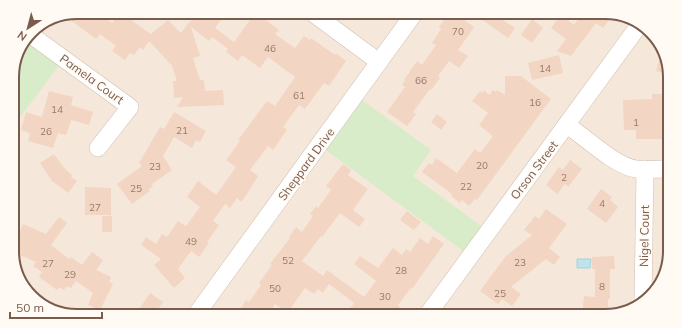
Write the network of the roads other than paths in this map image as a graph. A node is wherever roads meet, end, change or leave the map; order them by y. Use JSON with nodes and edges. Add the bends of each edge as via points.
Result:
{"nodes":[{"id":1,"x":321,"y":19,"type":"edge"},
{"id":2,"x":410,"y":19,"type":"edge"},
{"id":3,"x":637,"y":29,"type":"edge"},
{"id":4,"x":48,"y":47,"type":"edge"},
{"id":5,"x":379,"y":62,"type":"junction"},
{"id":6,"x":567,"y":125,"type":"junction"},
{"id":7,"x":98,"y":148,"type":"dead end"},
{"id":8,"x":646,"y":169,"type":"junction"},
{"id":9,"x":663,"y":169,"type":"edge"},
{"id":10,"x":643,"y":294,"type":"edge"},
{"id":11,"x":200,"y":309,"type":"edge"},
{"id":12,"x":432,"y":309,"type":"edge"}],
"edges":[{"from":1,"to":5,"type":"street"},
{"from":2,"to":5,"type":"street","name":"Sheppard Drive"},
{"from":3,"to":6,"type":"street","name":"Orson Street"},
{"from":4,"to":7,"type":"street","name":"Pamela Court","via":[[130,106]]},
{"from":5,"to":11,"type":"street","name":"Sheppard Drive"},
{"from":6,"to":8,"type":"street","via":[[619,162],[632,168]]},
{"from":6,"to":12,"type":"street","name":"Orson Street"},
{"from":8,"to":9,"type":"street"},
{"from":8,"to":10,"type":"street","name":"Nigel Court"}]}
